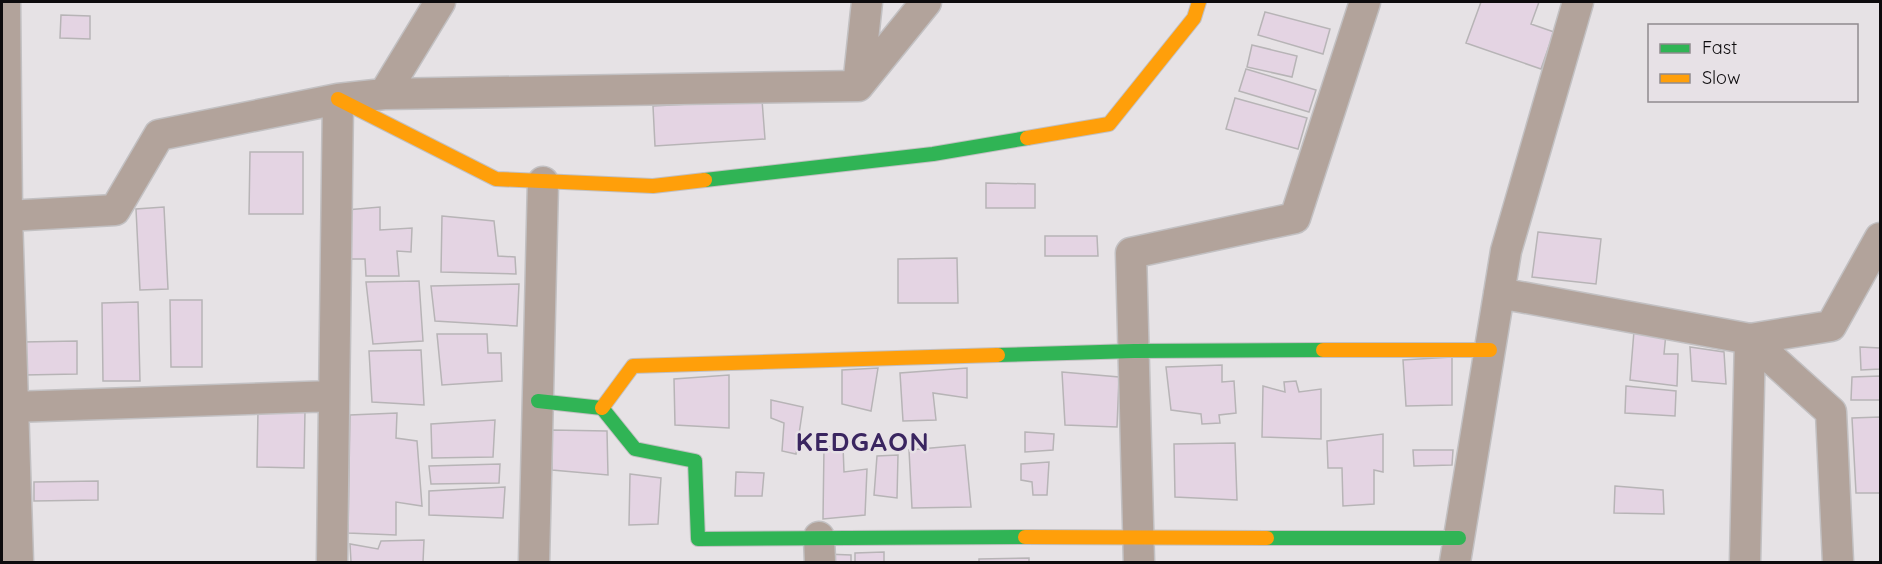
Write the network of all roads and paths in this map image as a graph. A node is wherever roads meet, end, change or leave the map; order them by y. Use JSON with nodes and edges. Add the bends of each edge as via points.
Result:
{"nodes":[{"id":1,"x":5,"y":2,"type":"edge"},
{"id":2,"x":440,"y":2,"type":"edge"},
{"id":3,"x":867,"y":2,"type":"edge"},
{"id":4,"x":926,"y":2,"type":"edge"},
{"id":5,"x":1199,"y":2,"type":"edge"},
{"id":6,"x":1365,"y":2,"type":"edge"},
{"id":7,"x":1578,"y":2,"type":"edge"},
{"id":8,"x":858,"y":86,"type":"junction"},
{"id":9,"x":384,"y":94,"type":"junction"},
{"id":10,"x":338,"y":99,"type":"junction"},
{"id":11,"x":543,"y":182,"type":"junction"},
{"id":12,"x":7,"y":216,"type":"junction"},
{"id":13,"x":1881,"y":238,"type":"edge"},
{"id":14,"x":1499,"y":293,"type":"junction"},
{"id":15,"x":1750,"y":339,"type":"junction"},
{"id":16,"x":1490,"y":350,"type":"junction"},
{"id":17,"x":1134,"y":351,"type":"junction"},
{"id":18,"x":334,"y":396,"type":"junction"},
{"id":19,"x":538,"y":401,"type":"junction"},
{"id":20,"x":12,"y":407,"type":"junction"},
{"id":21,"x":602,"y":408,"type":"junction"},
{"id":22,"x":820,"y":550,"type":"edge"},
{"id":23,"x":1457,"y":550,"type":"edge"},
{"id":24,"x":1139,"y":551,"type":"edge"},
{"id":25,"x":18,"y":562,"type":"edge"},
{"id":26,"x":332,"y":562,"type":"edge"},
{"id":27,"x":534,"y":562,"type":"edge"},
{"id":28,"x":1745,"y":562,"type":"edge"},
{"id":29,"x":1838,"y":562,"type":"edge"}],
"edges":[{"from":1,"to":12,"type":"street"},
{"from":2,"to":9,"type":"street"},
{"from":3,"to":8,"type":"street"},
{"from":4,"to":8,"type":"street"},
{"from":5,"to":11,"type":"street","via":[[1194,18],[1109,124],[933,154],[653,186]]},
{"from":6,"to":17,"type":"street","via":[[1295,218],[1131,253]]},
{"from":7,"to":14,"type":"street","via":[[1506,251]]},
{"from":8,"to":9,"type":"street"},
{"from":9,"to":10,"type":"street"},
{"from":10,"to":11,"type":"street","via":[[496,179]]},
{"from":10,"to":12,"type":"street","via":[[159,135],[115,210]]},
{"from":10,"to":18,"type":"street"},
{"from":11,"to":19,"type":"street"},
{"from":12,"to":20,"type":"street"},
{"from":13,"to":15,"type":"street","via":[[1831,326]]},
{"from":14,"to":15,"type":"street"},
{"from":14,"to":16,"type":"street"},
{"from":15,"to":28,"type":"street"},
{"from":15,"to":29,"type":"street","via":[[1831,412]]},
{"from":16,"to":17,"type":"street"},
{"from":16,"to":23,"type":"street"},
{"from":17,"to":21,"type":"street","via":[[633,366]]},
{"from":17,"to":24,"type":"street"},
{"from":18,"to":20,"type":"street"},
{"from":18,"to":26,"type":"street"},
{"from":19,"to":21,"type":"street"},
{"from":19,"to":27,"type":"street"},
{"from":20,"to":25,"type":"street"},
{"from":21,"to":22,"type":"street","via":[[635,449],[695,461],[698,539]]},
{"from":22,"to":24,"type":"street"},
{"from":23,"to":24,"type":"street"}]}
